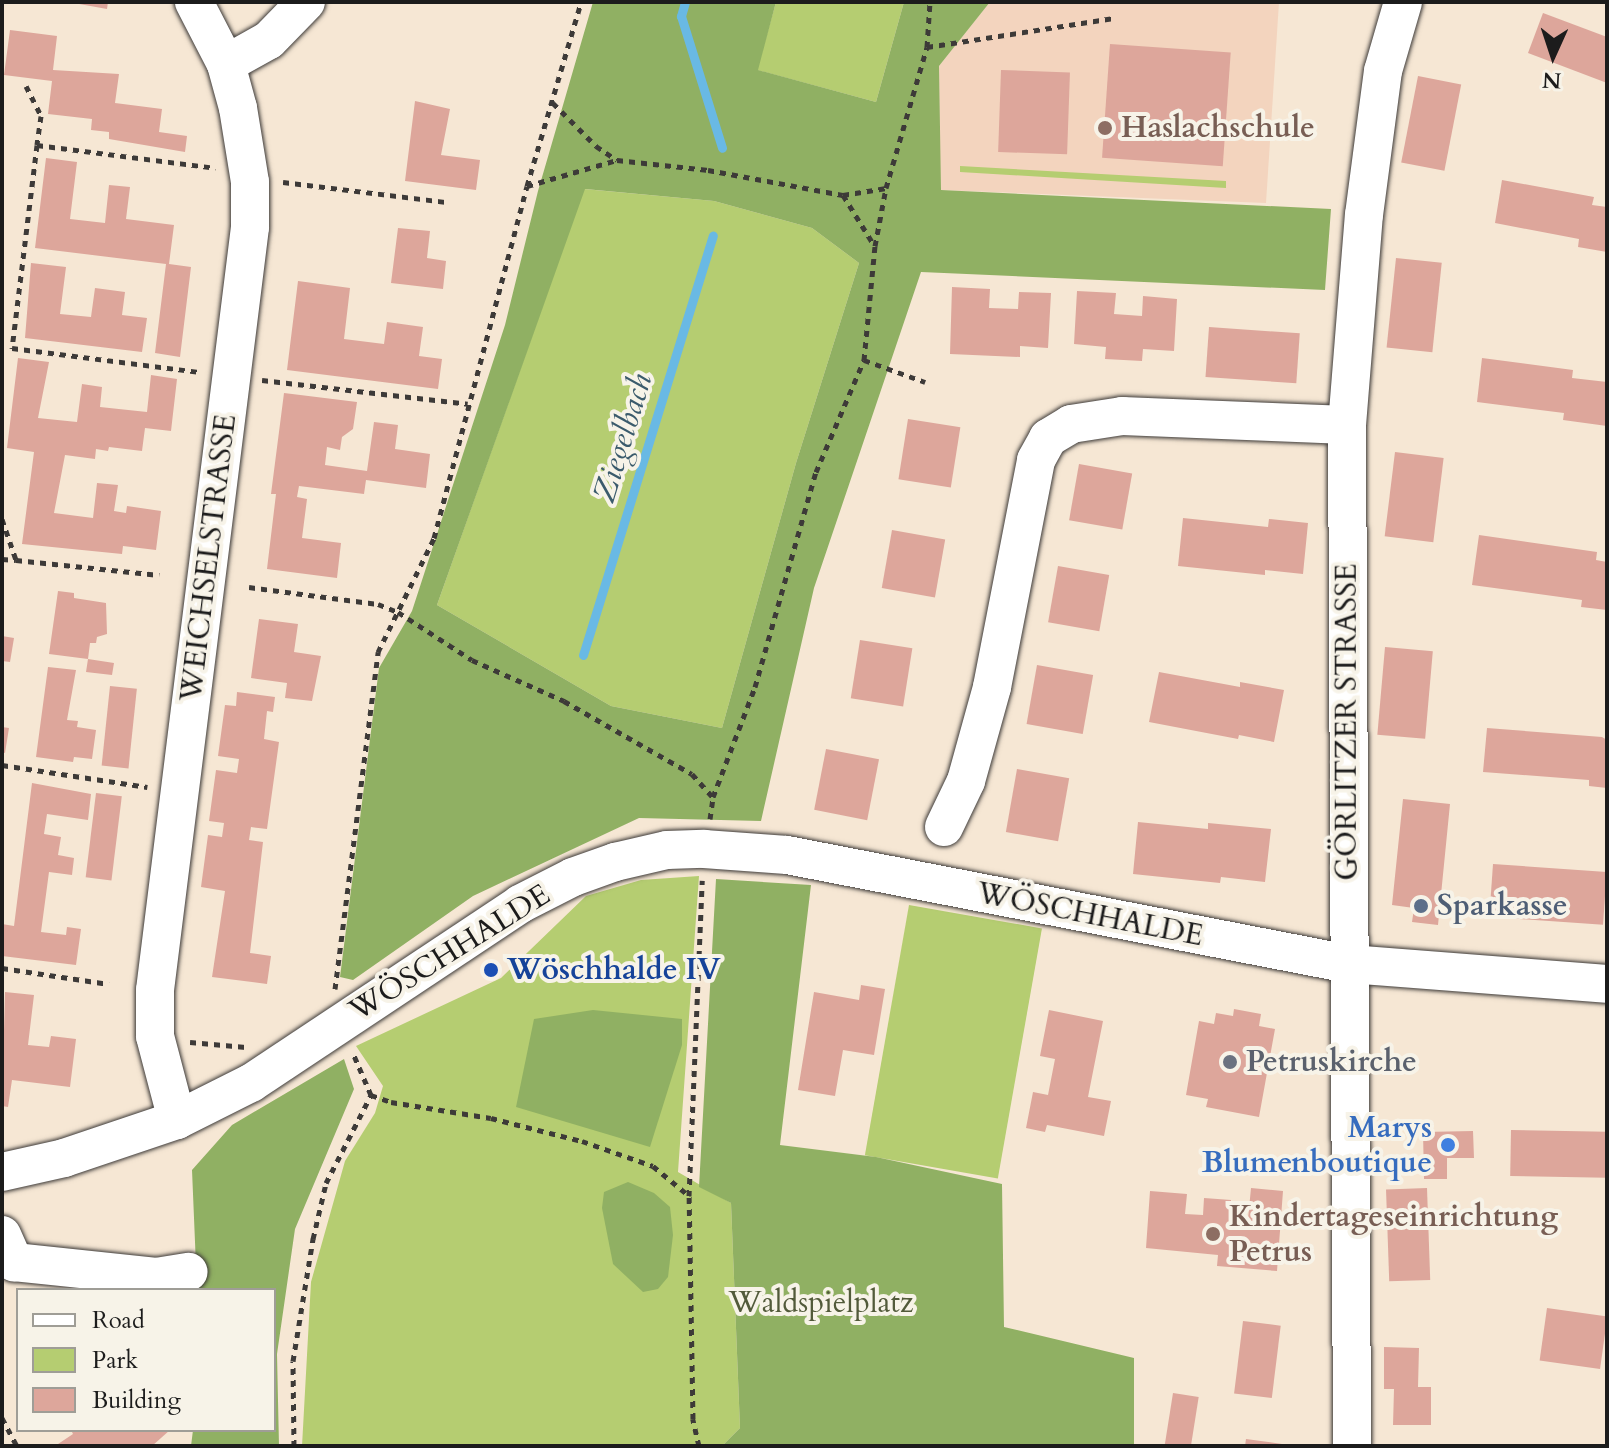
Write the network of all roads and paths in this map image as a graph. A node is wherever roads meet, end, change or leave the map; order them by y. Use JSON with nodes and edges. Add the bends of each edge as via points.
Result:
{"nodes":[{"id":1,"x":194,"y":2,"type":"edge"},
{"id":2,"x":306,"y":2,"type":"edge"},
{"id":3,"x":581,"y":2,"type":"edge"},
{"id":4,"x":930,"y":2,"type":"edge"},
{"id":5,"x":1403,"y":2,"type":"edge"},
{"id":6,"x":1114,"y":18,"type":"dead end"},
{"id":7,"x":927,"y":47,"type":"junction"},
{"id":8,"x":226,"y":64,"type":"junction"},
{"id":9,"x":26,"y":86,"type":"dead end"},
{"id":10,"x":553,"y":103,"type":"junction"},
{"id":11,"x":37,"y":145,"type":"junction"},
{"id":12,"x":617,"y":160,"type":"junction"},
{"id":13,"x":228,"y":173,"type":"dead end"},
{"id":14,"x":275,"y":182,"type":"dead end"},
{"id":15,"x":527,"y":186,"type":"junction"},
{"id":16,"x":886,"y":188,"type":"junction"},
{"id":17,"x":843,"y":195,"type":"junction"},
{"id":18,"x":445,"y":202,"type":"dead end"},
{"id":19,"x":875,"y":246,"type":"junction"},
{"id":20,"x":864,"y":360,"type":"junction"},
{"id":21,"x":209,"y":373,"type":"dead end"},
{"id":22,"x":252,"y":379,"type":"dead end"},
{"id":23,"x":925,"y":382,"type":"dead end"},
{"id":24,"x":468,"y":404,"type":"junction"},
{"id":25,"x":1347,"y":425,"type":"junction"},
{"id":26,"x":2,"y":519,"type":"edge"},
{"id":27,"x":2,"y":559,"type":"edge"},
{"id":28,"x":16,"y":560,"type":"junction"},
{"id":29,"x":159,"y":575,"type":"dead end"},
{"id":30,"x":249,"y":587,"type":"dead end"},
{"id":31,"x":398,"y":612,"type":"junction"},
{"id":32,"x":2,"y":765,"type":"edge"},
{"id":33,"x":155,"y":789,"type":"dead end"},
{"id":34,"x":713,"y":797,"type":"junction"},
{"id":35,"x":944,"y":827,"type":"dead end"},
{"id":36,"x":704,"y":849,"type":"junction"},
{"id":37,"x":1349,"y":964,"type":"junction"},
{"id":38,"x":2,"y":968,"type":"edge"},
{"id":39,"x":109,"y":984,"type":"dead end"},
{"id":40,"x":1607,"y":984,"type":"edge"},
{"id":41,"x":334,"y":997,"type":"dead end"},
{"id":42,"x":348,"y":1041,"type":"dead end"},
{"id":43,"x":190,"y":1042,"type":"dead end"},
{"id":44,"x":259,"y":1048,"type":"dead end"},
{"id":45,"x":371,"y":1095,"type":"junction"},
{"id":46,"x":177,"y":1120,"type":"junction"},
{"id":47,"x":2,"y":1172,"type":"edge"},
{"id":48,"x":689,"y":1196,"type":"junction"},
{"id":49,"x":2,"y":1235,"type":"edge"},
{"id":50,"x":189,"y":1272,"type":"dead end"},
{"id":51,"x":2,"y":1418,"type":"edge"},
{"id":52,"x":17,"y":1446,"type":"edge"},
{"id":53,"x":294,"y":1446,"type":"edge"},
{"id":54,"x":699,"y":1446,"type":"edge"},
{"id":55,"x":1352,"y":1446,"type":"edge"}],
"edges":[{"from":1,"to":8,"type":"street","name":"WEICHSELSTRASSE"},
{"from":2,"to":8,"type":"street","via":[[269,40]]},
{"from":3,"to":10,"type":"path"},
{"from":4,"to":7,"type":"path"},
{"from":5,"to":25,"type":"street","name":"GÖRLITZER STRASSE","via":[[1383,71],[1364,215]]},
{"from":6,"to":7,"type":"path"},
{"from":7,"to":16,"type":"path"},
{"from":8,"to":46,"type":"street","name":"WEICHSELSTRASSE","via":[[250,182],[250,227],[155,990],[155,1036]]},
{"from":9,"to":11,"type":"path","via":[[41,116]]},
{"from":10,"to":12,"type":"path"},
{"from":10,"to":15,"type":"path"},
{"from":11,"to":13,"type":"path"},
{"from":11,"to":21,"type":"path","via":[[12,348]]},
{"from":12,"to":15,"type":"path"},
{"from":12,"to":17,"type":"path","via":[[708,170]]},
{"from":14,"to":18,"type":"path"},
{"from":15,"to":24,"type":"path"},
{"from":16,"to":17,"type":"path"},
{"from":16,"to":19,"type":"path"},
{"from":17,"to":19,"type":"path"},
{"from":19,"to":20,"type":"path"},
{"from":20,"to":23,"type":"path"},
{"from":20,"to":34,"type":"path","via":[[816,472],[755,687]]},
{"from":22,"to":24,"type":"path"},
{"from":24,"to":31,"type":"path","via":[[434,538]]},
{"from":25,"to":35,"type":"street","via":[[1122,416],[1071,424],[1048,438],[1036,460],[992,687],[966,781]]},
{"from":25,"to":37,"type":"street","name":"GÖRLITZER STRASSE"},
{"from":26,"to":28,"type":"path"},
{"from":27,"to":28,"type":"path"},
{"from":28,"to":29,"type":"path"},
{"from":30,"to":31,"type":"path","via":[[378,604]]},
{"from":31,"to":34,"type":"path","via":[[472,660],[564,701],[692,774]]},
{"from":31,"to":41,"type":"path","via":[[378,652]]},
{"from":32,"to":33,"type":"path"},
{"from":34,"to":36,"type":"path"},
{"from":36,"to":37,"type":"street","name":"WÖSCHHALDE","via":[[787,855]]},
{"from":36,"to":46,"type":"street","name":"WÖSCHHALDE","via":[[667,850],[615,862],[533,897],[251,1083]]},
{"from":36,"to":48,"type":"path"},
{"from":37,"to":40,"type":"street","name":"WÖSCHHALDE"},
{"from":37,"to":55,"type":"street","name":"GÖRLITZER STRASSE"},
{"from":38,"to":39,"type":"path"},
{"from":42,"to":45,"type":"path"},
{"from":43,"to":44,"type":"path"},
{"from":45,"to":48,"type":"path","via":[[582,1141],[653,1166]]},
{"from":45,"to":53,"type":"path","via":[[326,1183],[313,1239],[293,1361]]},
{"from":46,"to":47,"type":"street","name":"WÖSCHHALDE","via":[[64,1158]]},
{"from":48,"to":54,"type":"path","via":[[693,1419]]},
{"from":49,"to":50,"type":"street","via":[[14,1262],[156,1277]]},
{"from":51,"to":52,"type":"path"}]}
